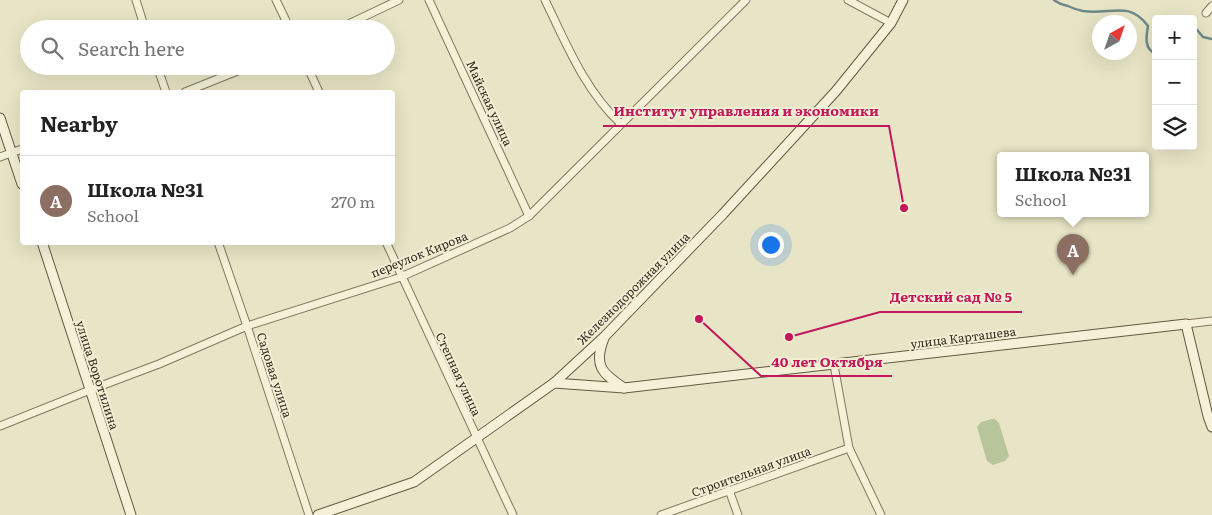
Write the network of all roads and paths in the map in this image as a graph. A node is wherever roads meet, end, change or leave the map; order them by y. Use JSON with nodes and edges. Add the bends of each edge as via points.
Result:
{"nodes":[{"id":1,"x":136,"y":0,"type":"edge"},
{"id":2,"x":276,"y":0,"type":"edge"},
{"id":3,"x":399,"y":0,"type":"edge"},
{"id":4,"x":429,"y":0,"type":"edge"},
{"id":5,"x":545,"y":0,"type":"edge"},
{"id":6,"x":746,"y":0,"type":"edge"},
{"id":7,"x":848,"y":0,"type":"edge"},
{"id":8,"x":902,"y":0,"type":"edge"},
{"id":9,"x":1212,"y":6,"type":"edge"},
{"id":10,"x":1206,"y":13,"type":"dead end"},
{"id":11,"x":142,"y":20,"type":"edge"},
{"id":12,"x":286,"y":20,"type":"edge"},
{"id":13,"x":357,"y":20,"type":"edge"},
{"id":14,"x":892,"y":23,"type":"junction"},
{"id":15,"x":160,"y":75,"type":"edge"},
{"id":16,"x":228,"y":75,"type":"edge"},
{"id":17,"x":311,"y":75,"type":"edge"},
{"id":18,"x":165,"y":90,"type":"edge"},
{"id":19,"x":190,"y":90,"type":"edge"},
{"id":20,"x":318,"y":90,"type":"edge"},
{"id":21,"x":0,"y":118,"type":"edge"},
{"id":22,"x":620,"y":124,"type":"junction"},
{"id":23,"x":20,"y":150,"type":"edge"},
{"id":24,"x":12,"y":152,"type":"junction"},
{"id":25,"x":0,"y":157,"type":"edge"},
{"id":26,"x":20,"y":178,"type":"edge"},
{"id":27,"x":529,"y":216,"type":"junction"},
{"id":28,"x":43,"y":245,"type":"edge"},
{"id":29,"x":219,"y":245,"type":"edge"},
{"id":30,"x":387,"y":245,"type":"edge"},
{"id":31,"x":401,"y":277,"type":"junction"},
{"id":32,"x":1212,"y":321,"type":"edge"},
{"id":33,"x":1186,"y":324,"type":"junction"},
{"id":34,"x":247,"y":326,"type":"junction"},
{"id":35,"x":605,"y":336,"type":"junction"},
{"id":36,"x":834,"y":365,"type":"junction"},
{"id":37,"x":554,"y":383,"type":"junction"},
{"id":38,"x":624,"y":388,"type":"junction"},
{"id":39,"x":90,"y":390,"type":"junction"},
{"id":40,"x":0,"y":426,"type":"edge"},
{"id":41,"x":1212,"y":427,"type":"edge"},
{"id":42,"x":477,"y":438,"type":"junction"},
{"id":43,"x":849,"y":448,"type":"junction"},
{"id":44,"x":729,"y":490,"type":"junction"},
{"id":45,"x":131,"y":515,"type":"edge"},
{"id":46,"x":309,"y":515,"type":"edge"},
{"id":47,"x":318,"y":515,"type":"edge"},
{"id":48,"x":513,"y":515,"type":"edge"},
{"id":49,"x":661,"y":515,"type":"edge"},
{"id":50,"x":738,"y":515,"type":"edge"},
{"id":51,"x":881,"y":515,"type":"edge"}],
"edges":[{"from":1,"to":11,"type":"street"},
{"from":2,"to":12,"type":"street"},
{"from":3,"to":13,"type":"street"},
{"from":4,"to":27,"type":"street","name":"Майская улица"},
{"from":5,"to":22,"type":"street","via":[[574,61],[606,110]]},
{"from":6,"to":22,"type":"street","name":"переулок Кирова"},
{"from":7,"to":14,"type":"street"},
{"from":8,"to":14,"type":"street","name":"Железнодорожная улица"},
{"from":9,"to":10,"type":"street"},
{"from":14,"to":35,"type":"street","name":"Железнодорожная улица","via":[[830,98],[724,214]]},
{"from":15,"to":18,"type":"street"},
{"from":16,"to":19,"type":"street"},
{"from":17,"to":20,"type":"street"},
{"from":21,"to":24,"type":"street"},
{"from":22,"to":27,"type":"street","name":"переулок Кирова"},
{"from":23,"to":24,"type":"street"},
{"from":24,"to":25,"type":"street"},
{"from":24,"to":26,"type":"street"},
{"from":27,"to":31,"type":"street","name":"переулок Кирова","via":[[510,228]]},
{"from":28,"to":39,"type":"street","name":"улица Воротилина"},
{"from":29,"to":34,"type":"street","name":"Садовая улица"},
{"from":30,"to":31,"type":"street","name":"Степная улица"},
{"from":31,"to":34,"type":"street","name":"переулок Кирова"},
{"from":31,"to":42,"type":"street","name":"Степная улица"},
{"from":32,"to":33,"type":"street","name":"улица Карташева"},
{"from":33,"to":36,"type":"street","name":"улица Карташева"},
{"from":33,"to":41,"type":"street"},
{"from":34,"to":39,"type":"street","name":"переулок Кирова"},
{"from":34,"to":46,"type":"street","name":"Садовая улица"},
{"from":35,"to":37,"type":"street","name":"Железнодорожная улица"},
{"from":35,"to":38,"type":"street","via":[[598,358],[602,370]]},
{"from":36,"to":38,"type":"street","name":"улица Карташева"},
{"from":36,"to":43,"type":"street"},
{"from":37,"to":38,"type":"street","name":"улица Карташева"},
{"from":37,"to":42,"type":"street","name":"Железнодорожная улица"},
{"from":39,"to":40,"type":"street","name":"переулок Кирова"},
{"from":39,"to":45,"type":"street","name":"улица Воротилина"},
{"from":42,"to":47,"type":"street","name":"Железнодорожная улица","via":[[414,482]]},
{"from":42,"to":48,"type":"street","name":"Степная улица"},
{"from":43,"to":44,"type":"street","name":"Строительная улица"},
{"from":43,"to":51,"type":"street"},
{"from":44,"to":49,"type":"street","name":"Строительная улица"},
{"from":44,"to":50,"type":"street"}]}
